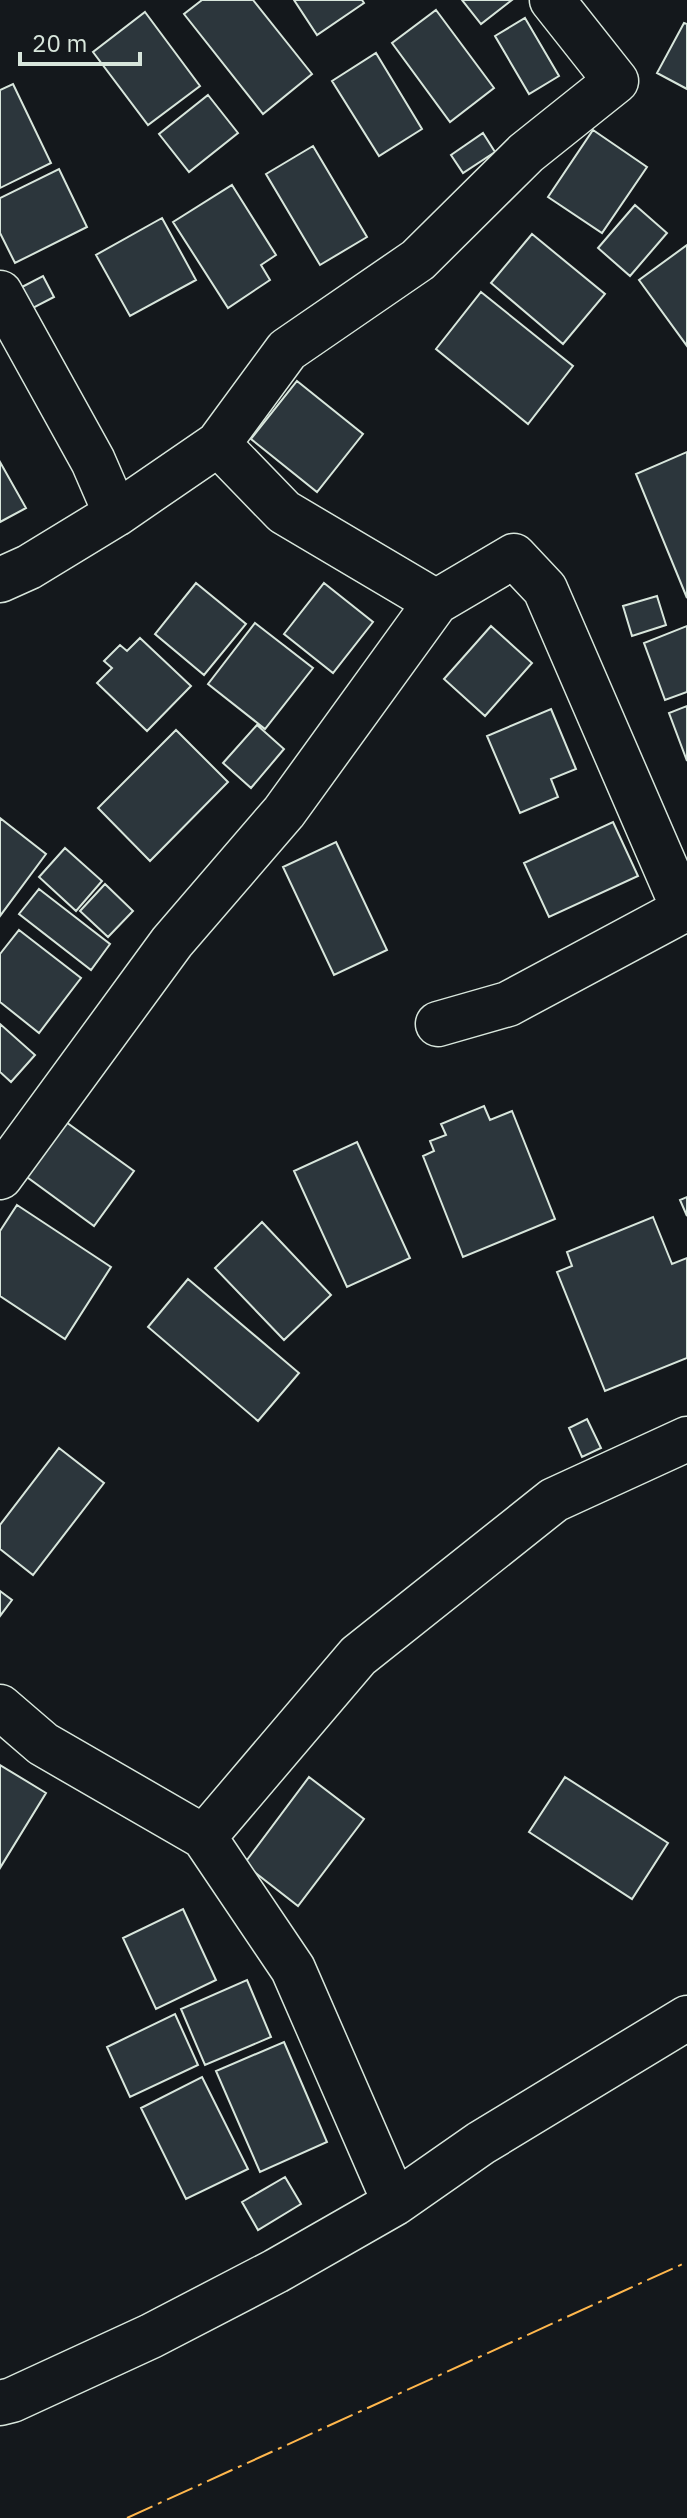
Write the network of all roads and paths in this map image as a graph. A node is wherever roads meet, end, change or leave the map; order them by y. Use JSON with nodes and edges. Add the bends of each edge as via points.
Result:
{"nodes":[{"id":1,"x":552,"y":0,"type":"edge"},
{"id":2,"x":0,"y":293,"type":"edge"},
{"id":3,"x":218,"y":444,"type":"junction"},
{"id":4,"x":116,"y":514,"type":"junction"},
{"id":5,"x":0,"y":580,"type":"edge"},
{"id":6,"x":436,"y":602,"type":"junction"},
{"id":7,"x":685,"y":909,"type":"edge"},
{"id":8,"x":438,"y":1024,"type":"dead end"},
{"id":9,"x":0,"y":1177,"type":"edge"},
{"id":10,"x":687,"y":1439,"type":"edge"},
{"id":11,"x":0,"y":1707,"type":"edge"},
{"id":12,"x":204,"y":1837,"type":"junction"},
{"id":13,"x":687,"y":2018,"type":"edge"},
{"id":14,"x":395,"y":2203,"type":"junction"},
{"id":15,"x":4,"y":2390,"type":"edge"}],
"edges":[{"from":1,"to":3,"type":"street","via":[[616,81],[526,153],[418,260],[287,350]]},
{"from":2,"to":4,"type":"street","via":[[93,461]]},
{"from":3,"to":4,"type":"street"},
{"from":3,"to":6,"type":"street","via":[[284,512]]},
{"from":4,"to":5,"type":"street"},
{"from":6,"to":7,"type":"street","via":[[514,556],[545,589]]},
{"from":6,"to":9,"type":"street","via":[[284,812],[172,942]]},
{"from":7,"to":8,"type":"street","via":[[508,1004]]},
{"from":10,"to":12,"type":"street","via":[[554,1500],[358,1656]]},
{"from":11,"to":12,"type":"street","via":[[43,1744]]},
{"from":12,"to":14,"type":"street","via":[[293,1969]]},
{"from":13,"to":14,"type":"street","via":[[481,2143]]},
{"from":14,"to":15,"type":"street","via":[[151,2336]]}]}
